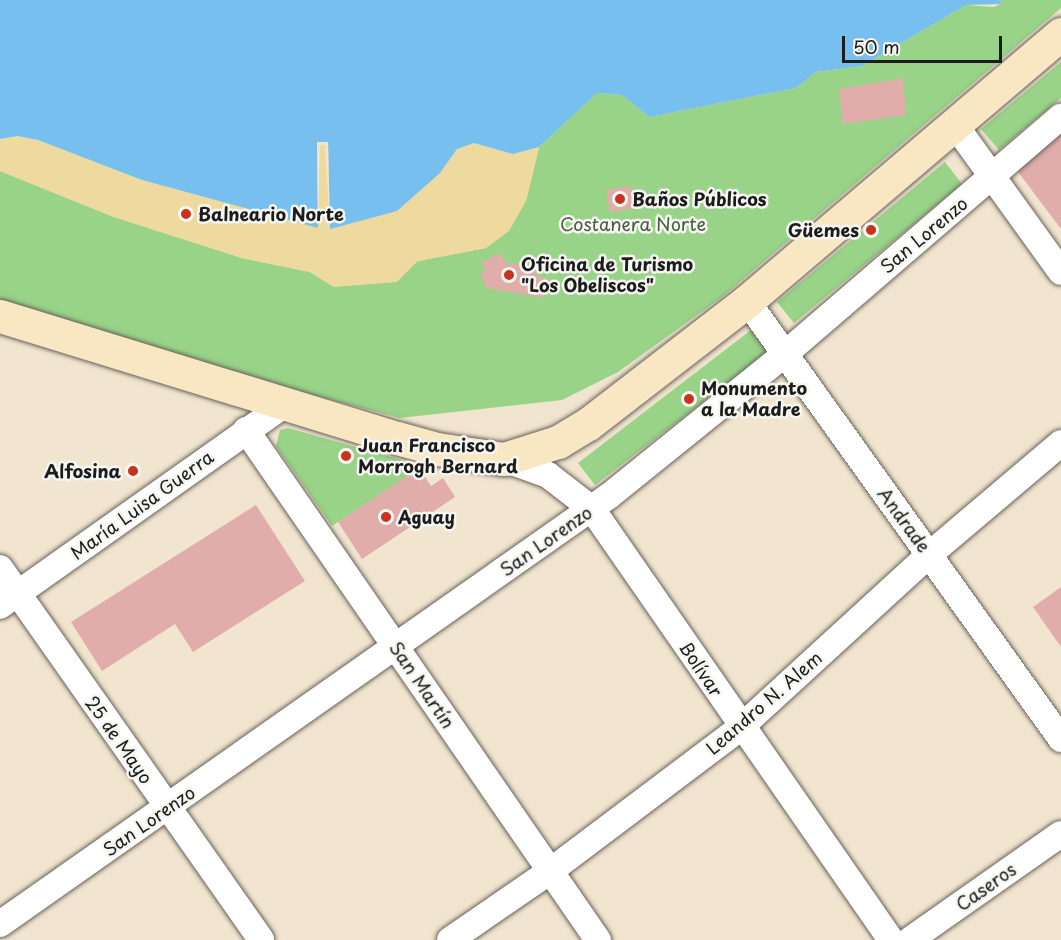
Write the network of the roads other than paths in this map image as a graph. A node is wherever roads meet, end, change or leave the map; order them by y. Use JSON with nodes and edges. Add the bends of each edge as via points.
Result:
{"nodes":[{"id":1,"x":1061,"y":34,"type":"edge"},
{"id":2,"x":1061,"y":117,"type":"edge"},
{"id":3,"x":955,"y":125,"type":"junction"},
{"id":4,"x":993,"y":176,"type":"junction"},
{"id":5,"x":1061,"y":272,"type":"edge"},
{"id":6,"x":747,"y":301,"type":"junction"},
{"id":7,"x":0,"y":316,"type":"edge"},
{"id":8,"x":785,"y":354,"type":"junction"},
{"id":9,"x":284,"y":405,"type":"junction"},
{"id":10,"x":246,"y":430,"type":"junction"},
{"id":11,"x":1061,"y":443,"type":"edge"},
{"id":12,"x":504,"y":459,"type":"junction"},
{"id":13,"x":592,"y":509,"type":"junction"},
{"id":14,"x":929,"y":555,"type":"junction"},
{"id":15,"x":0,"y":568,"type":"edge"},
{"id":16,"x":9,"y":600,"type":"edge"},
{"id":17,"x":396,"y":647,"type":"junction"},
{"id":18,"x":740,"y":728,"type":"junction"},
{"id":19,"x":1061,"y":739,"type":"edge"},
{"id":20,"x":166,"y":808,"type":"junction"},
{"id":21,"x":1061,"y":834,"type":"edge"},
{"id":22,"x":549,"y":872,"type":"junction"},
{"id":23,"x":0,"y":924,"type":"edge"},
{"id":24,"x":261,"y":940,"type":"edge"},
{"id":25,"x":450,"y":940,"type":"edge"},
{"id":26,"x":598,"y":940,"type":"edge"},
{"id":27,"x":891,"y":940,"type":"edge"},
{"id":28,"x":910,"y":940,"type":"edge"}],
"edges":[{"from":1,"to":3,"type":"main road"},
{"from":2,"to":4,"type":"street","name":"San Lorenzo"},
{"from":3,"to":4,"type":"street"},
{"from":3,"to":6,"type":"main road"},
{"from":4,"to":5,"type":"street"},
{"from":4,"to":8,"type":"street","name":"San Lorenzo"},
{"from":6,"to":8,"type":"street","name":"Andrade"},
{"from":6,"to":12,"type":"main road","via":[[588,424],[558,442]]},
{"from":7,"to":9,"type":"main road"},
{"from":8,"to":13,"type":"street","name":"San Lorenzo"},
{"from":8,"to":14,"type":"street","name":"Andrade"},
{"from":9,"to":10,"type":"street","name":"María Luisa Guerra"},
{"from":9,"to":12,"type":"main road","via":[[437,449]]},
{"from":10,"to":16,"type":"street","name":"María Luisa Guerra"},
{"from":10,"to":17,"type":"street","name":"San Martín"},
{"from":11,"to":14,"type":"street","name":"Leandro N. Alem"},
{"from":12,"to":13,"type":"street","name":"Bolívar","via":[[548,475]]},
{"from":13,"to":17,"type":"street","name":"San Lorenzo"},
{"from":13,"to":18,"type":"street","name":"Bolívar"},
{"from":14,"to":18,"type":"street","name":"Leandro N. Alem"},
{"from":14,"to":19,"type":"street","name":"Andrade"},
{"from":15,"to":16,"type":"street","name":"25 de Mayo"},
{"from":16,"to":20,"type":"street","name":"25 de Mayo"},
{"from":17,"to":20,"type":"street","name":"San Lorenzo"},
{"from":17,"to":22,"type":"street","name":"San Martín"},
{"from":18,"to":22,"type":"street","name":"Leandro N. Alem"},
{"from":18,"to":27,"type":"street","name":"Bolívar"},
{"from":20,"to":23,"type":"street","name":"San Lorenzo"},
{"from":20,"to":24,"type":"street","name":"25 de Mayo"},
{"from":21,"to":28,"type":"street","name":"Caseros"},
{"from":22,"to":25,"type":"street","name":"Leandro N. Alem"},
{"from":22,"to":26,"type":"street","name":"San Martín"}]}
